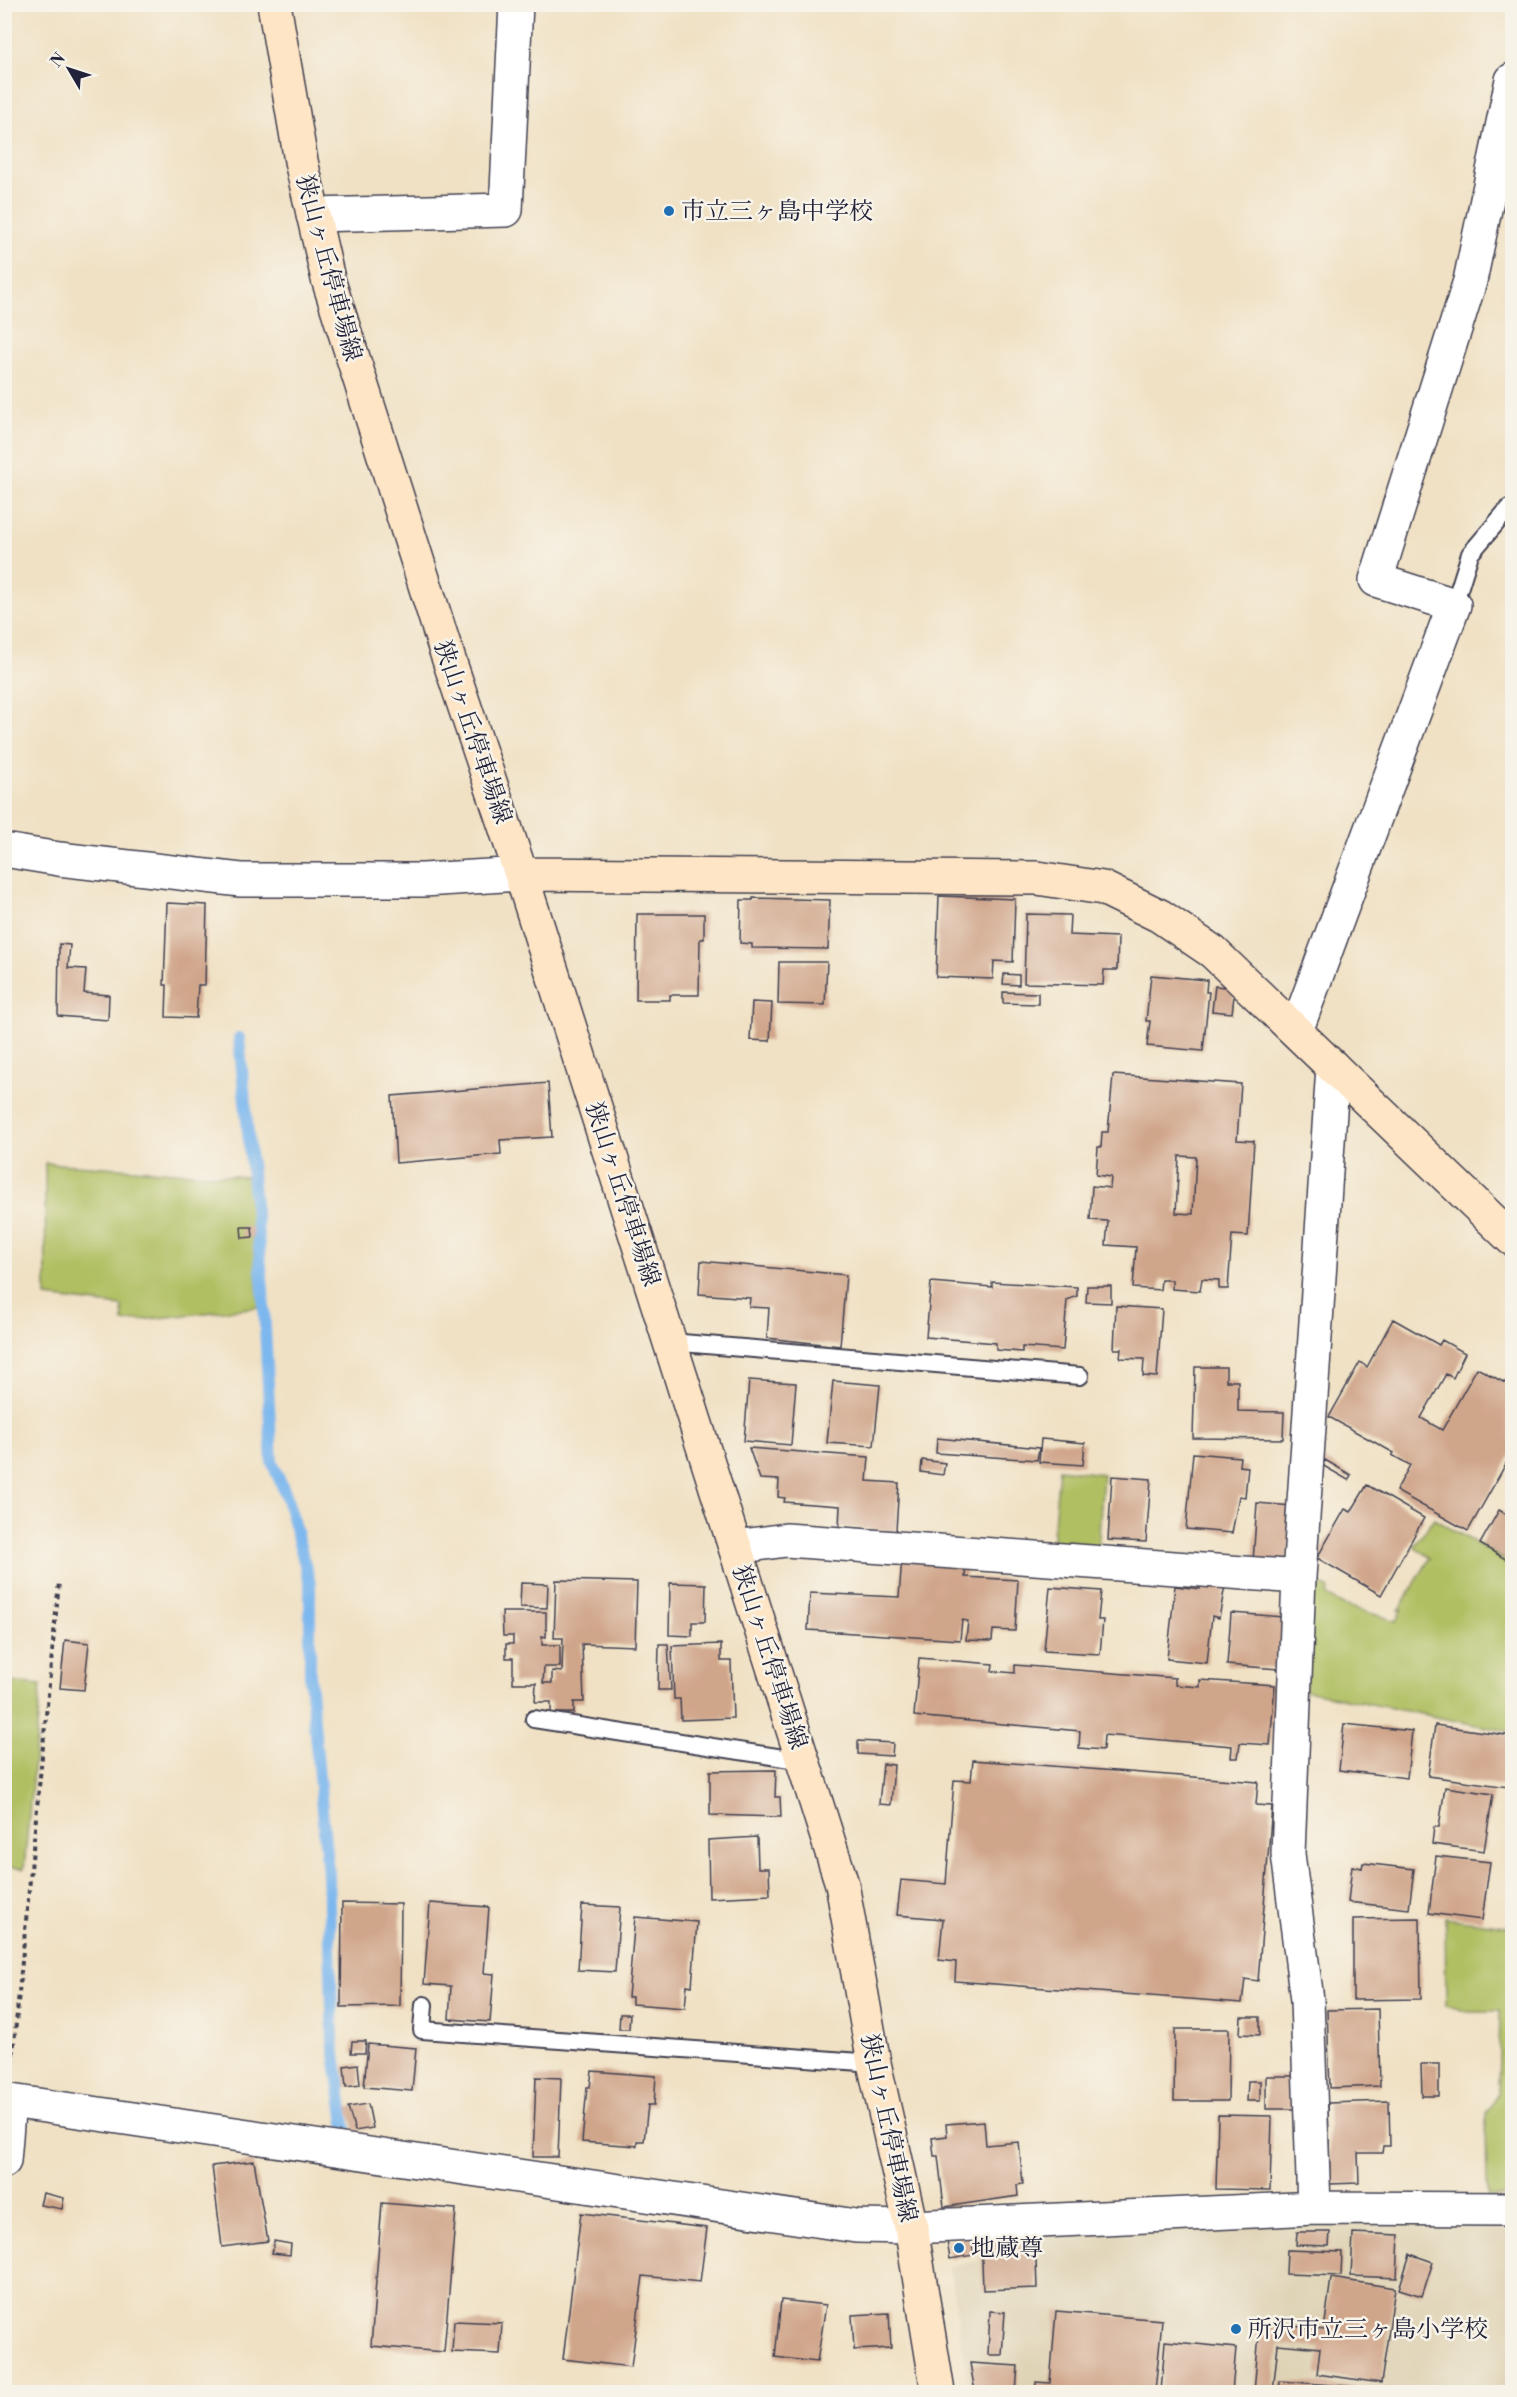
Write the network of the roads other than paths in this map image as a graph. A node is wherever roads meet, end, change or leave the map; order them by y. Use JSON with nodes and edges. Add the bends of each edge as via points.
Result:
{"nodes":[{"id":1,"x":274,"y":4,"type":"edge"},
{"id":2,"x":516,"y":4,"type":"edge"},
{"id":3,"x":1512,"y":80,"type":"edge"},
{"id":4,"x":313,"y":215,"type":"junction"},
{"id":5,"x":1512,"y":507,"type":"edge"},
{"id":6,"x":1454,"y":605,"type":"junction"},
{"id":7,"x":4,"y":850,"type":"edge"},
{"id":8,"x":521,"y":874,"type":"junction"},
{"id":9,"x":1296,"y":1031,"type":"junction"},
{"id":10,"x":1333,"y":1067,"type":"junction"},
{"id":11,"x":1512,"y":1239,"type":"edge"},
{"id":12,"x":670,"y":1342,"type":"junction"},
{"id":13,"x":1080,"y":1376,"type":"dead end"},
{"id":14,"x":735,"y":1547,"type":"junction"},
{"id":15,"x":1299,"y":1577,"type":"junction"},
{"id":16,"x":534,"y":1719,"type":"dead end"},
{"id":17,"x":803,"y":1761,"type":"junction"},
{"id":18,"x":424,"y":2005,"type":"dead end"},
{"id":19,"x":874,"y":2063,"type":"junction"},
{"id":20,"x":7,"y":2100,"type":"edge"},
{"id":21,"x":4,"y":2161,"type":"edge"},
{"id":22,"x":1314,"y":2208,"type":"junction"},
{"id":23,"x":1512,"y":2209,"type":"edge"},
{"id":24,"x":910,"y":2227,"type":"junction"},
{"id":25,"x":938,"y":2392,"type":"edge"}],
"edges":[{"from":1,"to":4,"type":"main road","name":"狭山ヶ丘停車場線"},
{"from":2,"to":4,"type":"street","via":[[506,210]]},
{"from":3,"to":6,"type":"street","via":[[1470,281],[1376,580]]},
{"from":4,"to":8,"type":"main road","name":"狭山ヶ丘停車場線","via":[[332,291]]},
{"from":5,"to":6,"type":"lane","via":[[1470,554]]},
{"from":6,"to":9,"type":"street"},
{"from":7,"to":8,"type":"street","via":[[241,880],[423,880]]},
{"from":8,"to":9,"type":"main road","via":[[1037,878],[1103,888],[1160,916],[1213,952]]},
{"from":8,"to":12,"type":"main road","name":"狭山ヶ丘停車場線"},
{"from":9,"to":10,"type":"main road"},
{"from":10,"to":11,"type":"main road"},
{"from":10,"to":15,"type":"street"},
{"from":12,"to":13,"type":"lane"},
{"from":12,"to":14,"type":"main road","name":"狭山ヶ丘停車場線"},
{"from":14,"to":15,"type":"street","via":[[786,1540]]},
{"from":14,"to":17,"type":"main road","name":"狭山ヶ丘停車場線"},
{"from":15,"to":22,"type":"street","via":[[1288,1854],[1307,2000]]},
{"from":16,"to":17,"type":"lane"},
{"from":17,"to":19,"type":"main road","name":"狭山ヶ丘停車場線","via":[[843,1884]]},
{"from":18,"to":19,"type":"lane","via":[[422,2030]]},
{"from":19,"to":24,"type":"main road","name":"狭山ヶ丘停車場線"},
{"from":20,"to":21,"type":"street"},
{"from":20,"to":24,"type":"street","via":[[856,2226]]},
{"from":22,"to":23,"type":"street"},
{"from":22,"to":24,"type":"street"},
{"from":24,"to":25,"type":"main road","name":"狭山ヶ丘停車場線"}]}
